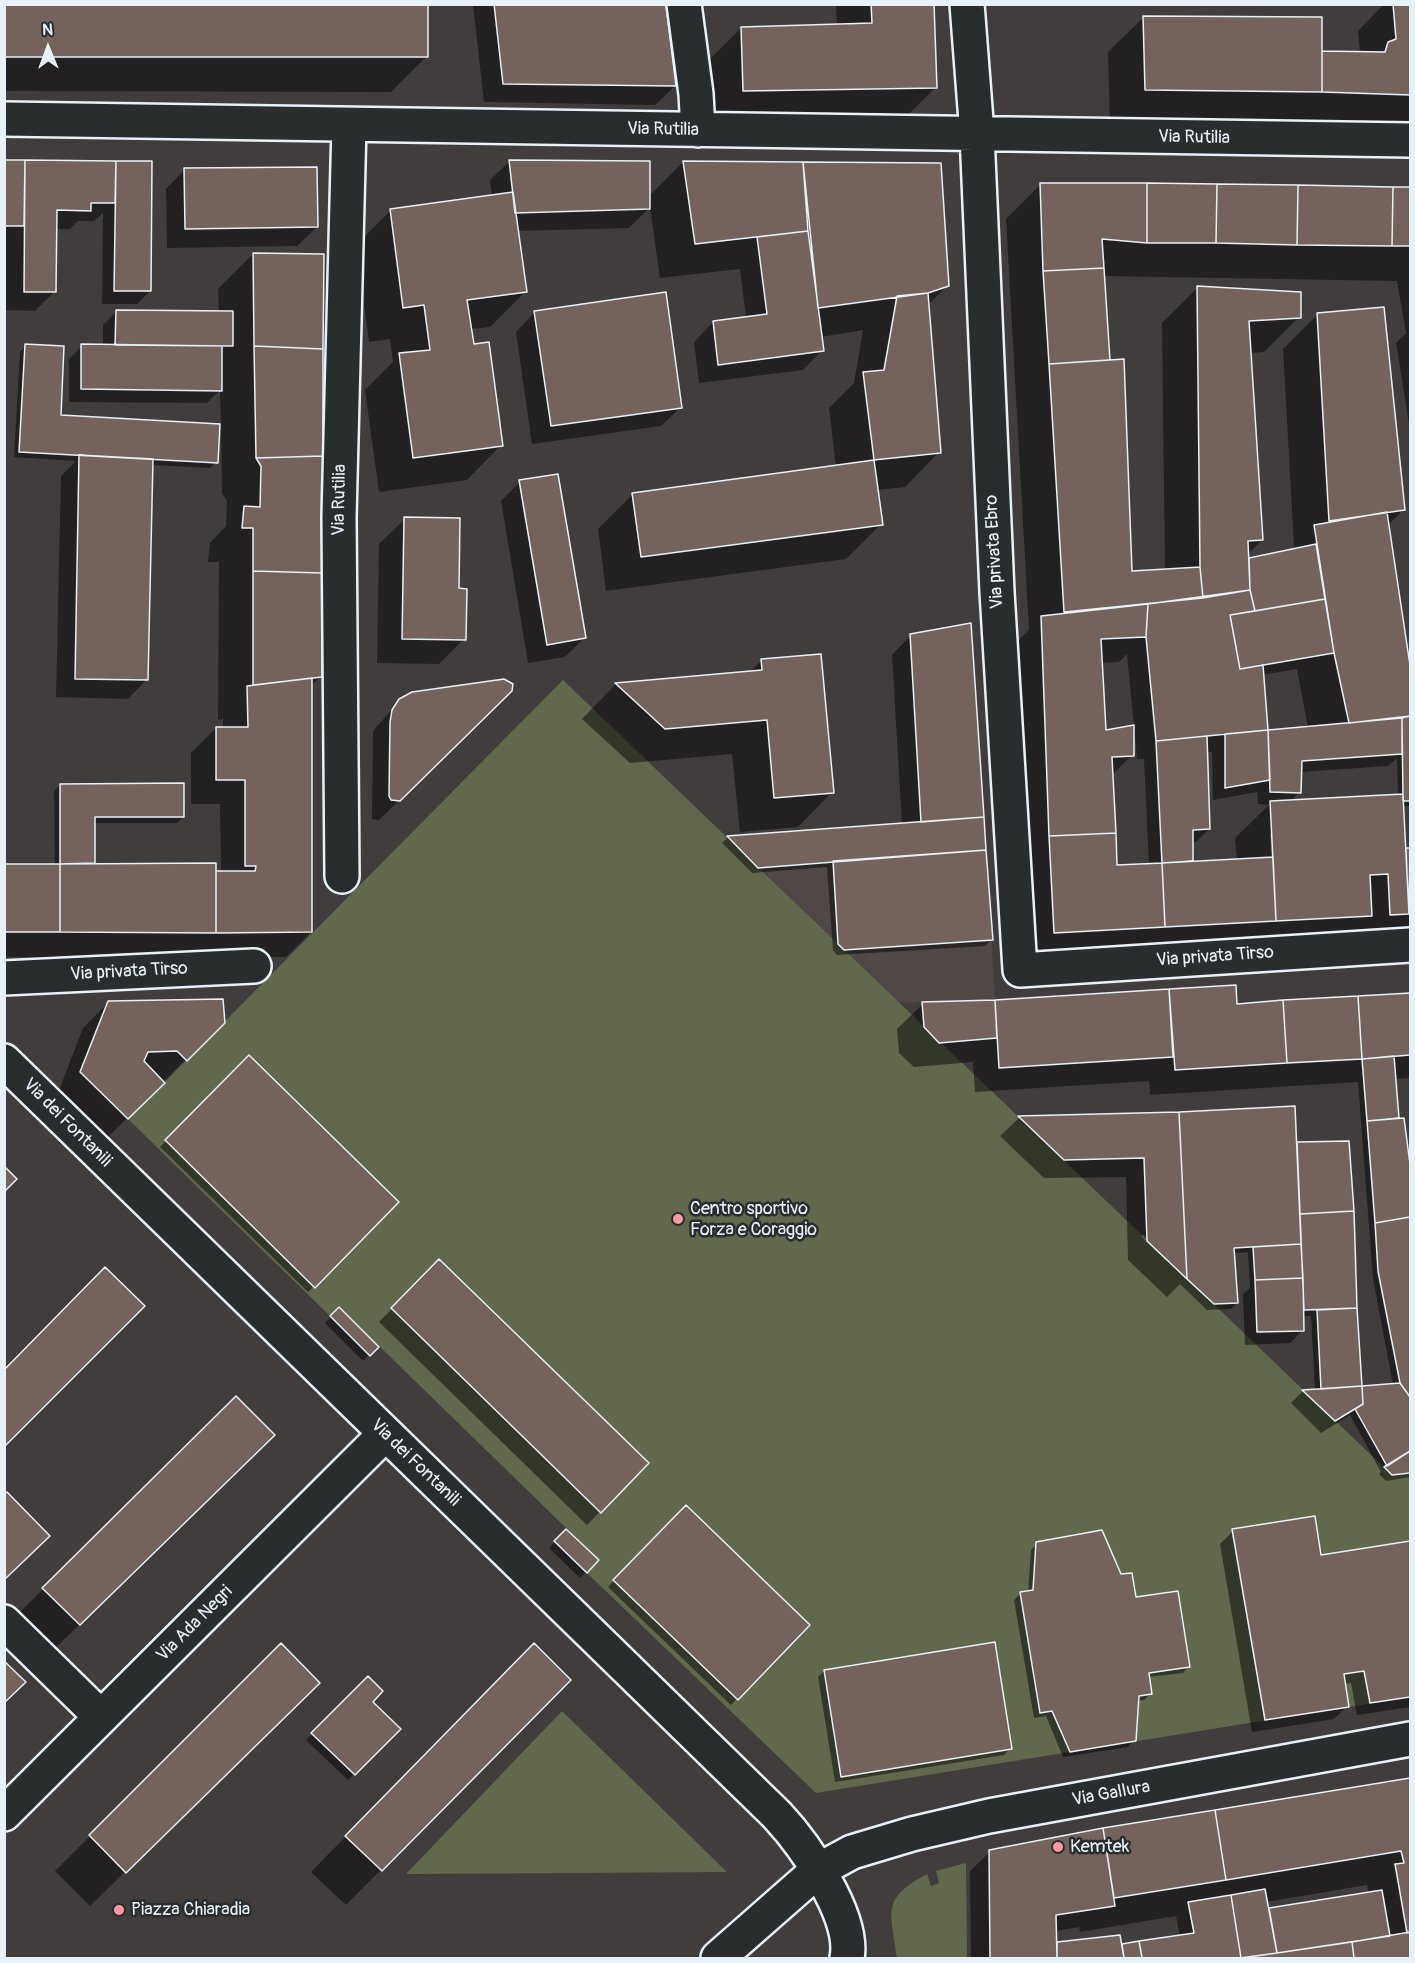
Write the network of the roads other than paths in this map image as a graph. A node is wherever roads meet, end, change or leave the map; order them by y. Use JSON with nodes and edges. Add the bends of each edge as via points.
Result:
{"nodes":[{"id":1,"x":684,"y":4,"type":"edge"},
{"id":2,"x":967,"y":4,"type":"edge"},
{"id":3,"x":4,"y":119,"type":"edge"},
{"id":4,"x":349,"y":125,"type":"junction"},
{"id":5,"x":698,"y":130,"type":"junction"},
{"id":6,"x":977,"y":134,"type":"junction"},
{"id":7,"x":1410,"y":140,"type":"edge"},
{"id":8,"x":342,"y":876,"type":"dead end"},
{"id":9,"x":1410,"y":945,"type":"edge"},
{"id":10,"x":254,"y":966,"type":"dead end"},
{"id":11,"x":1020,"y":970,"type":"joint"},
{"id":12,"x":4,"y":978,"type":"edge"},
{"id":13,"x":4,"y":1061,"type":"edge"},
{"id":14,"x":385,"y":1434,"type":"junction"},
{"id":15,"x":4,"y":1622,"type":"edge"},
{"id":16,"x":101,"y":1717,"type":"junction"},
{"id":17,"x":1410,"y":1739,"type":"edge"},
{"id":18,"x":4,"y":1814,"type":"edge"},
{"id":19,"x":817,"y":1871,"type":"junction"},
{"id":20,"x":718,"y":1959,"type":"edge"},
{"id":21,"x":847,"y":1959,"type":"edge"}],
"edges":[{"from":1,"to":5,"type":"street"},
{"from":2,"to":6,"type":"street"},
{"from":3,"to":4,"type":"street","name":"Via Rutilia"},
{"from":4,"to":5,"type":"street","name":"Via Rutilia"},
{"from":4,"to":8,"type":"street","name":"Via Rutilia","via":[[339,517]]},
{"from":5,"to":6,"type":"street","name":"Via Rutilia"},
{"from":6,"to":7,"type":"street","name":"Via Rutilia"},
{"from":6,"to":11,"type":"street","name":"Via privata Ebro","via":[[997,592]]},
{"from":9,"to":11,"type":"street","name":"Via privata Tirso"},
{"from":10,"to":12,"type":"street","name":"Via privata Tirso"},
{"from":13,"to":14,"type":"street","name":"Via dei Fontanili"},
{"from":14,"to":16,"type":"street","name":"Via Ada Negri"},
{"from":14,"to":19,"type":"street","name":"Via dei Fontanili","via":[[777,1815]]},
{"from":15,"to":16,"type":"street"},
{"from":16,"to":18,"type":"street","name":"Via Ada Negri"},
{"from":17,"to":19,"type":"street","name":"Via Gallura","via":[[952,1823],[852,1852]]},
{"from":19,"to":20,"type":"street","name":"Via Gallura"},
{"from":19,"to":21,"type":"street","name":"Via dei Fontanili","via":[[841,1914],[850,1946]]}]}
